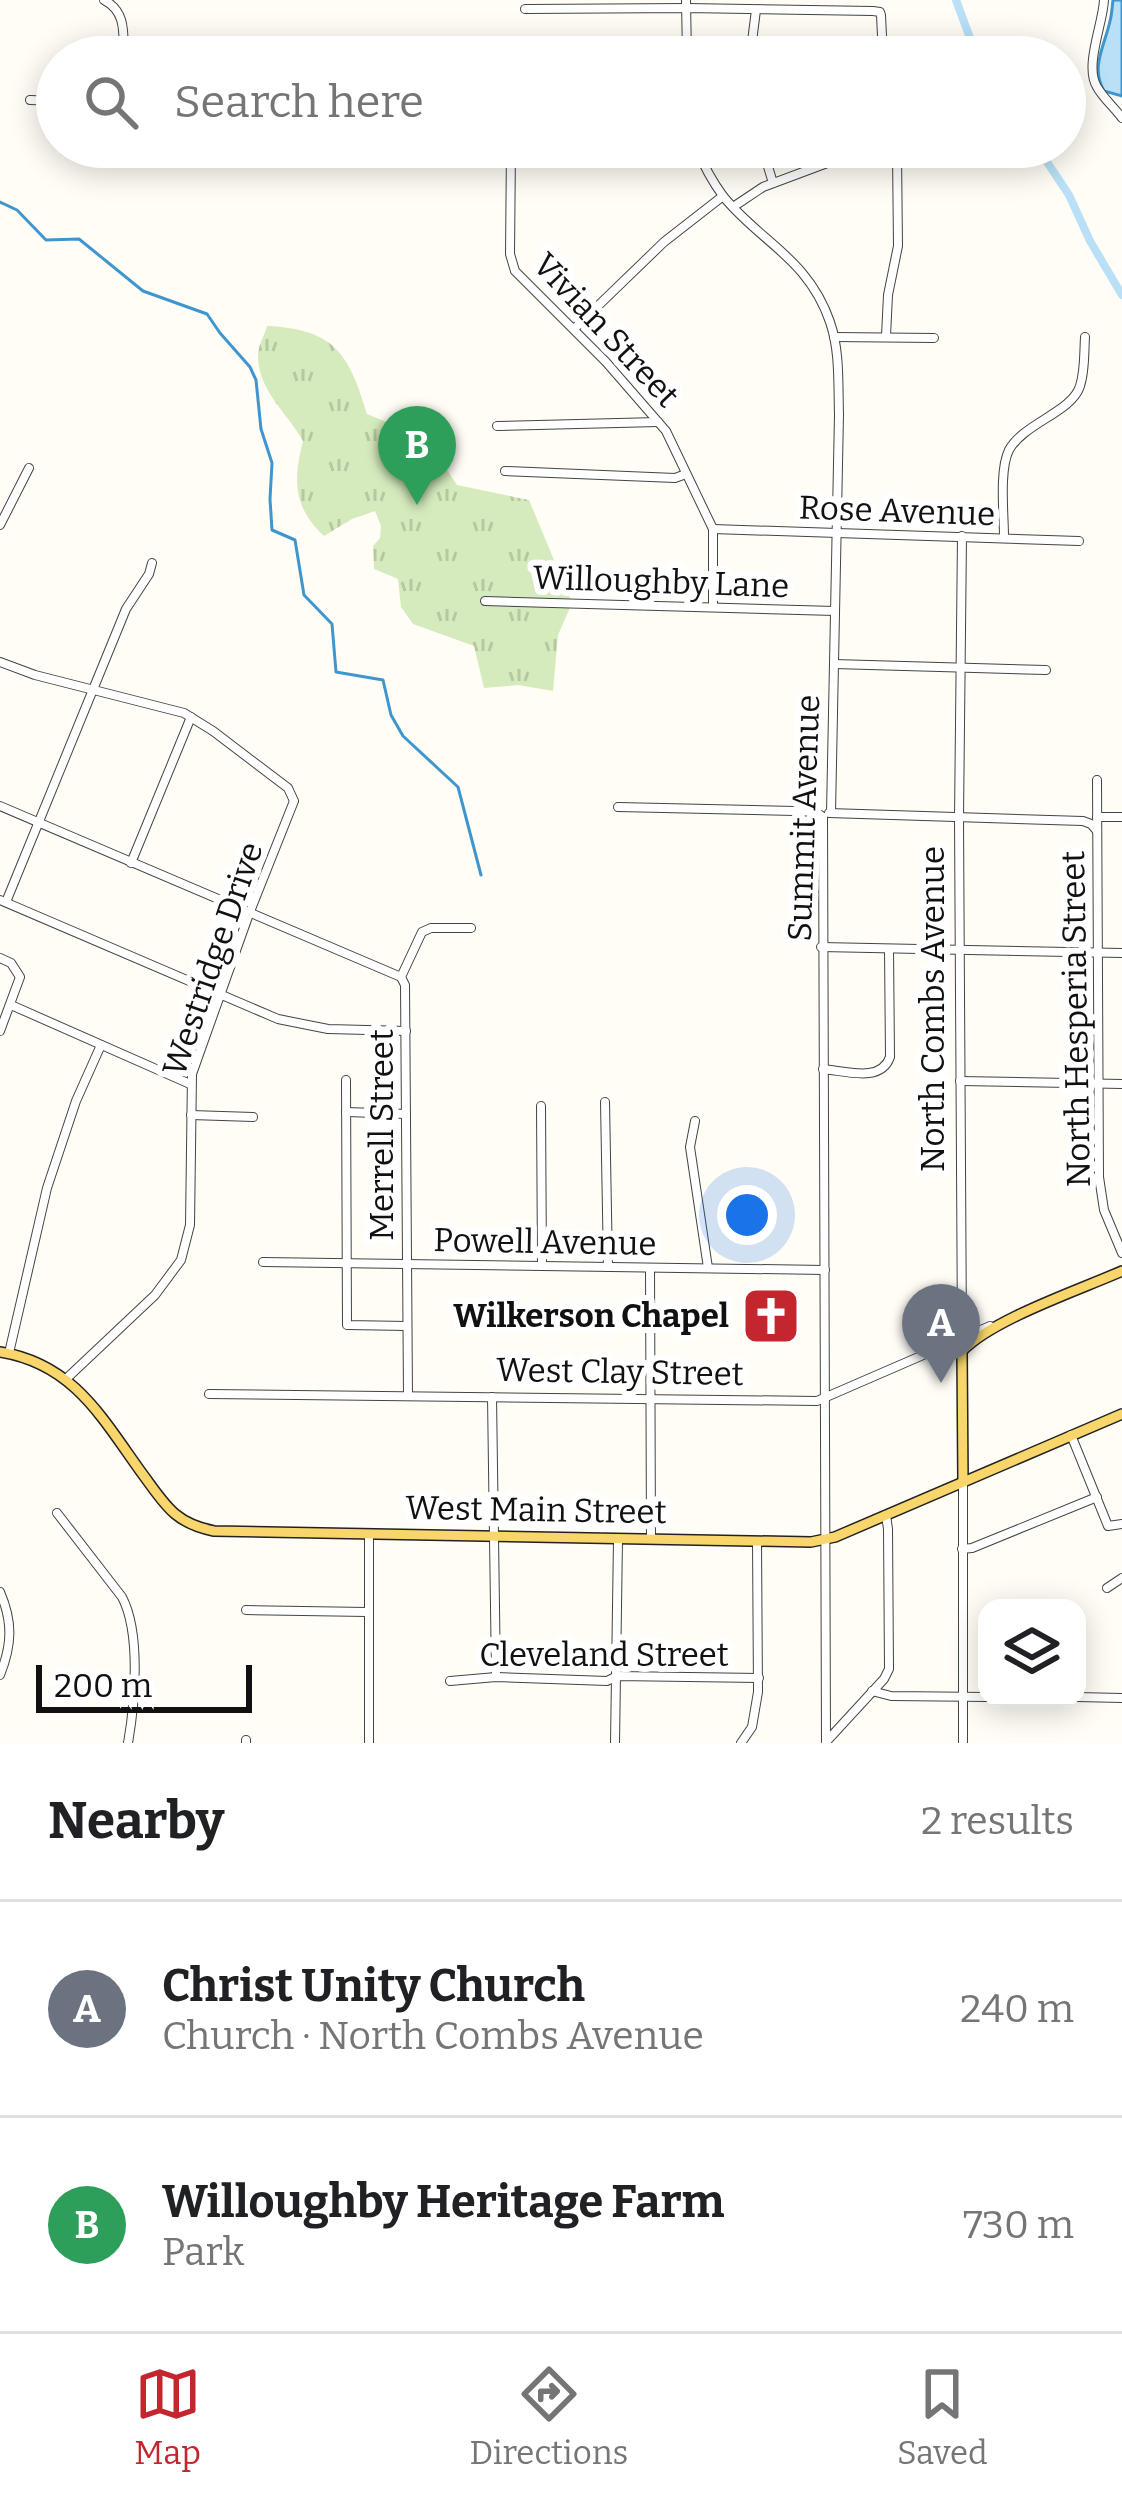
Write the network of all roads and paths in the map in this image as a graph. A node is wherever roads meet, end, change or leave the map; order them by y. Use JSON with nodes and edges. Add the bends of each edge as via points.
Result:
{"nodes":[{"id":1,"x":104,"y":0,"type":"edge"},
{"id":2,"x":1104,"y":0,"type":"edge"},
{"id":3,"x":687,"y":4,"type":"edge"},
{"id":4,"x":525,"y":9,"type":"dead end"},
{"id":5,"x":756,"y":10,"type":"junction"},
{"id":6,"x":123,"y":36,"type":"edge"},
{"id":7,"x":687,"y":36,"type":"edge"},
{"id":8,"x":753,"y":36,"type":"edge"},
{"id":9,"x":884,"y":36,"type":"edge"},
{"id":10,"x":30,"y":100,"type":"dead end"},
{"id":11,"x":36,"y":100,"type":"edge"},
{"id":12,"x":1122,"y":118,"type":"edge"},
{"id":13,"x":511,"y":168,"type":"edge"},
{"id":14,"x":706,"y":168,"type":"edge"},
{"id":15,"x":769,"y":168,"type":"edge"},
{"id":16,"x":814,"y":168,"type":"edge"},
{"id":17,"x":898,"y":168,"type":"edge"},
{"id":18,"x":773,"y":183,"type":"junction"},
{"id":19,"x":723,"y":196,"type":"junction"},
{"id":20,"x":733,"y":207,"type":"junction"},
{"id":21,"x":574,"y":329,"type":"junction"},
{"id":22,"x":886,"y":336,"type":"junction"},
{"id":23,"x":835,"y":337,"type":"junction"},
{"id":24,"x":934,"y":338,"type":"dead end"},
{"id":25,"x":1085,"y":338,"type":"dead end"},
{"id":26,"x":660,"y":422,"type":"junction"},
{"id":27,"x":497,"y":426,"type":"dead end"},
{"id":28,"x":29,"y":468,"type":"dead end"},
{"id":29,"x":506,"y":471,"type":"dead end"},
{"id":30,"x":686,"y":474,"type":"junction"},
{"id":31,"x":0,"y":525,"type":"edge"},
{"id":32,"x":712,"y":529,"type":"junction"},
{"id":33,"x":836,"y":532,"type":"junction"},
{"id":34,"x":962,"y":536,"type":"junction"},
{"id":35,"x":1004,"y":537,"type":"junction"},
{"id":36,"x":1079,"y":541,"type":"dead end"},
{"id":37,"x":152,"y":563,"type":"dead end"},
{"id":38,"x":485,"y":601,"type":"dead end"},
{"id":39,"x":713,"y":607,"type":"junction"},
{"id":40,"x":835,"y":611,"type":"junction"},
{"id":41,"x":0,"y":664,"type":"edge"},
{"id":42,"x":834,"y":664,"type":"junction"},
{"id":43,"x":961,"y":668,"type":"junction"},
{"id":44,"x":1046,"y":670,"type":"dead end"},
{"id":45,"x":93,"y":688,"type":"junction"},
{"id":46,"x":191,"y":717,"type":"junction"},
{"id":47,"x":1097,"y":780,"type":"dead end"},
{"id":48,"x":0,"y":806,"type":"edge"},
{"id":49,"x":618,"y":807,"type":"dead end"},
{"id":50,"x":827,"y":815,"type":"junction"},
{"id":51,"x":1097,"y":817,"type":"junction"},
{"id":52,"x":1122,"y":817,"type":"edge"},
{"id":53,"x":959,"y":818,"type":"junction"},
{"id":54,"x":38,"y":823,"type":"junction"},
{"id":55,"x":1097,"y":831,"type":"junction"},
{"id":56,"x":131,"y":863,"type":"junction"},
{"id":57,"x":3,"y":901,"type":"edge"},
{"id":58,"x":249,"y":914,"type":"junction"},
{"id":59,"x":471,"y":928,"type":"dead end"},
{"id":60,"x":821,"y":947,"type":"junction"},
{"id":61,"x":889,"y":949,"type":"junction"},
{"id":62,"x":960,"y":950,"type":"junction"},
{"id":63,"x":1097,"y":952,"type":"junction"},
{"id":64,"x":1122,"y":953,"type":"edge"},
{"id":65,"x":0,"y":958,"type":"edge"},
{"id":66,"x":400,"y":976,"type":"junction"},
{"id":67,"x":220,"y":995,"type":"junction"},
{"id":68,"x":11,"y":1005,"type":"junction"},
{"id":69,"x":0,"y":1030,"type":"edge"},
{"id":70,"x":406,"y":1031,"type":"junction"},
{"id":71,"x":100,"y":1045,"type":"junction"},
{"id":72,"x":823,"y":1069,"type":"junction"},
{"id":73,"x":346,"y":1080,"type":"dead end"},
{"id":74,"x":960,"y":1081,"type":"junction"},
{"id":75,"x":1098,"y":1083,"type":"junction"},
{"id":76,"x":190,"y":1084,"type":"junction"},
{"id":77,"x":1122,"y":1084,"type":"edge"},
{"id":78,"x":605,"y":1102,"type":"dead end"},
{"id":79,"x":541,"y":1106,"type":"dead end"},
{"id":80,"x":346,"y":1112,"type":"junction"},
{"id":81,"x":406,"y":1114,"type":"junction"},
{"id":82,"x":190,"y":1115,"type":"junction"},
{"id":83,"x":253,"y":1117,"type":"dead end"},
{"id":84,"x":695,"y":1121,"type":"dead end"},
{"id":85,"x":1122,"y":1253,"type":"edge"},
{"id":86,"x":263,"y":1262,"type":"dead end"},
{"id":87,"x":347,"y":1264,"type":"junction"},
{"id":88,"x":407,"y":1264,"type":"junction"},
{"id":89,"x":542,"y":1266,"type":"junction"},
{"id":90,"x":608,"y":1267,"type":"junction"},
{"id":91,"x":650,"y":1268,"type":"junction"},
{"id":92,"x":708,"y":1268,"type":"junction"},
{"id":93,"x":825,"y":1270,"type":"junction"},
{"id":94,"x":1122,"y":1271,"type":"edge"},
{"id":95,"x":1012,"y":1318,"type":"junction"},
{"id":96,"x":407,"y":1326,"type":"junction"},
{"id":97,"x":962,"y":1338,"type":"junction"},
{"id":98,"x":962,"y":1351,"type":"junction"},
{"id":99,"x":5,"y":1353,"type":"edge"},
{"id":100,"x":66,"y":1379,"type":"junction"},
{"id":101,"x":209,"y":1394,"type":"dead end"},
{"id":102,"x":408,"y":1395,"type":"junction"},
{"id":103,"x":491,"y":1397,"type":"junction"},
{"id":104,"x":825,"y":1399,"type":"junction"},
{"id":105,"x":650,"y":1400,"type":"junction"},
{"id":106,"x":1122,"y":1414,"type":"edge"},
{"id":107,"x":1071,"y":1436,"type":"junction"},
{"id":108,"x":963,"y":1481,"type":"junction"},
{"id":109,"x":1097,"y":1497,"type":"junction"},
{"id":110,"x":56,"y":1513,"type":"dead end"},
{"id":111,"x":886,"y":1515,"type":"junction"},
{"id":112,"x":1117,"y":1526,"type":"edge"},
{"id":113,"x":368,"y":1534,"type":"junction"},
{"id":114,"x":493,"y":1537,"type":"junction"},
{"id":115,"x":618,"y":1539,"type":"junction"},
{"id":116,"x":651,"y":1540,"type":"junction"},
{"id":117,"x":824,"y":1540,"type":"junction"},
{"id":118,"x":757,"y":1541,"type":"junction"},
{"id":119,"x":962,"y":1549,"type":"junction"},
{"id":120,"x":1122,"y":1578,"type":"edge"},
{"id":121,"x":1107,"y":1588,"type":"dead end"},
{"id":122,"x":0,"y":1592,"type":"edge"},
{"id":123,"x":246,"y":1610,"type":"dead end"},
{"id":124,"x":367,"y":1612,"type":"junction"},
{"id":125,"x":0,"y":1675,"type":"edge"},
{"id":126,"x":617,"y":1676,"type":"junction"},
{"id":127,"x":496,"y":1677,"type":"junction"},
{"id":128,"x":759,"y":1678,"type":"junction"},
{"id":129,"x":450,"y":1682,"type":"dead end"},
{"id":130,"x":872,"y":1691,"type":"junction"},
{"id":131,"x":963,"y":1697,"type":"junction"},
{"id":132,"x":978,"y":1697,"type":"edge"},
{"id":133,"x":1086,"y":1697,"type":"edge"},
{"id":134,"x":1122,"y":1698,"type":"edge"},
{"id":135,"x":128,"y":1743,"type":"edge"},
{"id":136,"x":369,"y":1743,"type":"edge"},
{"id":137,"x":614,"y":1743,"type":"edge"},
{"id":138,"x":741,"y":1743,"type":"edge"},
{"id":139,"x":825,"y":1743,"type":"edge"},
{"id":140,"x":963,"y":1743,"type":"edge"}],
"edges":[{"from":1,"to":6,"type":"street","via":[[122,15]]},
{"from":2,"to":12,"type":"street","via":[[1093,79]]},
{"from":3,"to":4,"type":"street"},
{"from":3,"to":5,"type":"street"},
{"from":3,"to":7,"type":"street"},
{"from":5,"to":8,"type":"street"},
{"from":5,"to":9,"type":"street","via":[[880,12]]},
{"from":10,"to":11,"type":"street"},
{"from":13,"to":21,"type":"street","name":"Vivian Street","via":[[511,262]]},
{"from":14,"to":19,"type":"street","name":"Summit Avenue"},
{"from":15,"to":18,"type":"street"},
{"from":16,"to":18,"type":"street"},
{"from":17,"to":22,"type":"street"},
{"from":18,"to":20,"type":"street"},
{"from":19,"to":20,"type":"street","name":"Summit Avenue"},
{"from":19,"to":21,"type":"street"},
{"from":20,"to":23,"type":"street","name":"Summit Avenue","via":[[808,280]]},
{"from":21,"to":26,"type":"street","name":"Vivian Street"},
{"from":22,"to":23,"type":"street"},
{"from":22,"to":24,"type":"street"},
{"from":23,"to":33,"type":"street","name":"Summit Avenue"},
{"from":25,"to":35,"type":"street","via":[[1074,398],[1008,454]]},
{"from":26,"to":27,"type":"street"},
{"from":26,"to":30,"type":"street","name":"Vivian Street"},
{"from":28,"to":31,"type":"street"},
{"from":29,"to":30,"type":"street"},
{"from":30,"to":32,"type":"street","name":"Vivian Street"},
{"from":32,"to":33,"type":"street","name":"Rose Avenue"},
{"from":32,"to":39,"type":"street","name":"Vivian Street"},
{"from":33,"to":34,"type":"street","name":"Rose Avenue"},
{"from":33,"to":40,"type":"street","name":"Summit Avenue"},
{"from":34,"to":35,"type":"street","name":"Rose Avenue"},
{"from":34,"to":43,"type":"street","name":"North Combs Avenue"},
{"from":35,"to":36,"type":"street","name":"Rose Avenue"},
{"from":37,"to":45,"type":"street"},
{"from":38,"to":39,"type":"street","name":"Willoughby Lane"},
{"from":39,"to":40,"type":"street","name":"Willoughby Lane"},
{"from":40,"to":42,"type":"street","name":"Summit Avenue"},
{"from":41,"to":45,"type":"street"},
{"from":42,"to":43,"type":"street"},
{"from":42,"to":50,"type":"street","name":"Summit Avenue"},
{"from":43,"to":44,"type":"street"},
{"from":43,"to":53,"type":"street","name":"North Combs Avenue"},
{"from":45,"to":46,"type":"street"},
{"from":45,"to":54,"type":"street"},
{"from":46,"to":56,"type":"street"},
{"from":46,"to":58,"type":"street","name":"Westridge Drive","via":[[293,797]]},
{"from":47,"to":51,"type":"street","name":"North Hesperia Street"},
{"from":48,"to":54,"type":"street"},
{"from":49,"to":50,"type":"street"},
{"from":50,"to":53,"type":"street"},
{"from":50,"to":60,"type":"street","name":"Summit Avenue"},
{"from":51,"to":52,"type":"street"},
{"from":51,"to":55,"type":"street","name":"North Hesperia Street"},
{"from":53,"to":55,"type":"street","via":[[1083,821]]},
{"from":53,"to":62,"type":"street","name":"North Combs Avenue"},
{"from":54,"to":56,"type":"street"},
{"from":54,"to":57,"type":"street"},
{"from":55,"to":63,"type":"street","name":"North Hesperia Street"},
{"from":56,"to":58,"type":"street"},
{"from":57,"to":67,"type":"street"},
{"from":58,"to":66,"type":"street"},
{"from":58,"to":67,"type":"street","name":"Westridge Drive"},
{"from":59,"to":66,"type":"street","via":[[422,932]]},
{"from":60,"to":61,"type":"street"},
{"from":60,"to":72,"type":"street","name":"Summit Avenue"},
{"from":61,"to":62,"type":"street"},
{"from":61,"to":72,"type":"street","via":[[887,1066],[868,1073]]},
{"from":62,"to":63,"type":"street"},
{"from":62,"to":74,"type":"street","name":"North Combs Avenue"},
{"from":63,"to":64,"type":"street"},
{"from":63,"to":75,"type":"street","name":"North Hesperia Street"},
{"from":65,"to":68,"type":"street","via":[[20,977]]},
{"from":66,"to":70,"type":"street","name":"Merrell Street"},
{"from":67,"to":70,"type":"street","via":[[311,1027]]},
{"from":67,"to":76,"type":"street","name":"Westridge Drive"},
{"from":68,"to":69,"type":"street"},
{"from":68,"to":71,"type":"street"},
{"from":70,"to":81,"type":"street","name":"Merrell Street"},
{"from":71,"to":76,"type":"street"},
{"from":71,"to":99,"type":"street","via":[[47,1188]]},
{"from":72,"to":93,"type":"street","name":"Summit Avenue"},
{"from":73,"to":80,"type":"street"},
{"from":74,"to":75,"type":"street"},
{"from":74,"to":97,"type":"street","name":"North Combs Avenue"},
{"from":75,"to":77,"type":"street"},
{"from":75,"to":85,"type":"street","name":"North Hesperia Street","via":[[1100,1194]]},
{"from":76,"to":82,"type":"street","name":"Westridge Drive"},
{"from":78,"to":90,"type":"street"},
{"from":79,"to":89,"type":"street"},
{"from":80,"to":81,"type":"street"},
{"from":80,"to":87,"type":"street"},
{"from":81,"to":88,"type":"street","name":"Merrell Street"},
{"from":82,"to":83,"type":"street"},
{"from":82,"to":100,"type":"street","name":"Westridge Drive","via":[[190,1225],[181,1260]]},
{"from":84,"to":92,"type":"street","via":[[690,1147]]},
{"from":86,"to":87,"type":"street","name":"Powell Avenue"},
{"from":87,"to":88,"type":"street","name":"Powell Avenue"},
{"from":87,"to":96,"type":"street","via":[[347,1325]]},
{"from":88,"to":89,"type":"street","name":"Powell Avenue"},
{"from":88,"to":96,"type":"street","name":"Merrell Street"},
{"from":89,"to":90,"type":"street","name":"Powell Avenue"},
{"from":90,"to":91,"type":"street","name":"Powell Avenue"},
{"from":91,"to":92,"type":"street","name":"Powell Avenue"},
{"from":91,"to":105,"type":"street"},
{"from":92,"to":93,"type":"street","name":"Powell Avenue"},
{"from":93,"to":104,"type":"street","name":"Summit Avenue"},
{"from":94,"to":95,"type":"main road","name":"West Clay Street"},
{"from":95,"to":97,"type":"street","name":"West Clay Street"},
{"from":95,"to":98,"type":"main road","name":"West Clay Street"},
{"from":96,"to":102,"type":"street","name":"Merrell Street"},
{"from":97,"to":98,"type":"street","name":"North Combs Avenue"},
{"from":97,"to":104,"type":"street","name":"West Clay Street"},
{"from":98,"to":108,"type":"main road","name":"North Combs Avenue"},
{"from":99,"to":100,"type":"main road","name":"West Main Street"},
{"from":100,"to":113,"type":"main road","name":"West Main Street","via":[[181,1520],[214,1531]]},
{"from":101,"to":102,"type":"street","name":"West Clay Street"},
{"from":102,"to":103,"type":"street","name":"West Clay Street"},
{"from":103,"to":105,"type":"street","name":"West Clay Street"},
{"from":103,"to":114,"type":"street"},
{"from":104,"to":105,"type":"street","name":"West Clay Street"},
{"from":104,"to":117,"type":"street","name":"Summit Avenue"},
{"from":105,"to":116,"type":"street"},
{"from":106,"to":107,"type":"main road","name":"West Main Street"},
{"from":107,"to":108,"type":"main road","name":"West Main Street"},
{"from":107,"to":109,"type":"street"},
{"from":108,"to":111,"type":"main road","name":"West Main Street"},
{"from":108,"to":119,"type":"street"},
{"from":109,"to":112,"type":"street","via":[[1108,1526]]},
{"from":109,"to":119,"type":"street"},
{"from":110,"to":135,"type":"street","via":[[129,1612]]},
{"from":111,"to":117,"type":"main road","name":"West Main Street"},
{"from":111,"to":130,"type":"street","via":[[889,1669]]},
{"from":113,"to":114,"type":"main road","name":"West Main Street"},
{"from":113,"to":124,"type":"street"},
{"from":114,"to":115,"type":"main road","name":"West Main Street"},
{"from":114,"to":127,"type":"street"},
{"from":115,"to":116,"type":"main road","name":"West Main Street"},
{"from":115,"to":126,"type":"street"},
{"from":116,"to":118,"type":"main road","name":"West Main Street"},
{"from":117,"to":118,"type":"main road","name":"West Main Street"},
{"from":117,"to":139,"type":"street","name":"Summit Avenue"},
{"from":118,"to":128,"type":"street"},
{"from":119,"to":131,"type":"street"},
{"from":120,"to":121,"type":"street"},
{"from":122,"to":125,"type":"street","via":[[10,1628]]},
{"from":123,"to":124,"type":"street"},
{"from":124,"to":136,"type":"street"},
{"from":126,"to":127,"type":"street","name":"Cleveland Street"},
{"from":126,"to":128,"type":"street","name":"Cleveland Street"},
{"from":126,"to":137,"type":"street"},
{"from":127,"to":129,"type":"street","name":"Cleveland Street"},
{"from":128,"to":138,"type":"street","via":[[752,1727]]},
{"from":130,"to":131,"type":"street"},
{"from":130,"to":139,"type":"street"},
{"from":131,"to":132,"type":"street"},
{"from":131,"to":140,"type":"street"},
{"from":133,"to":134,"type":"street"}]}
